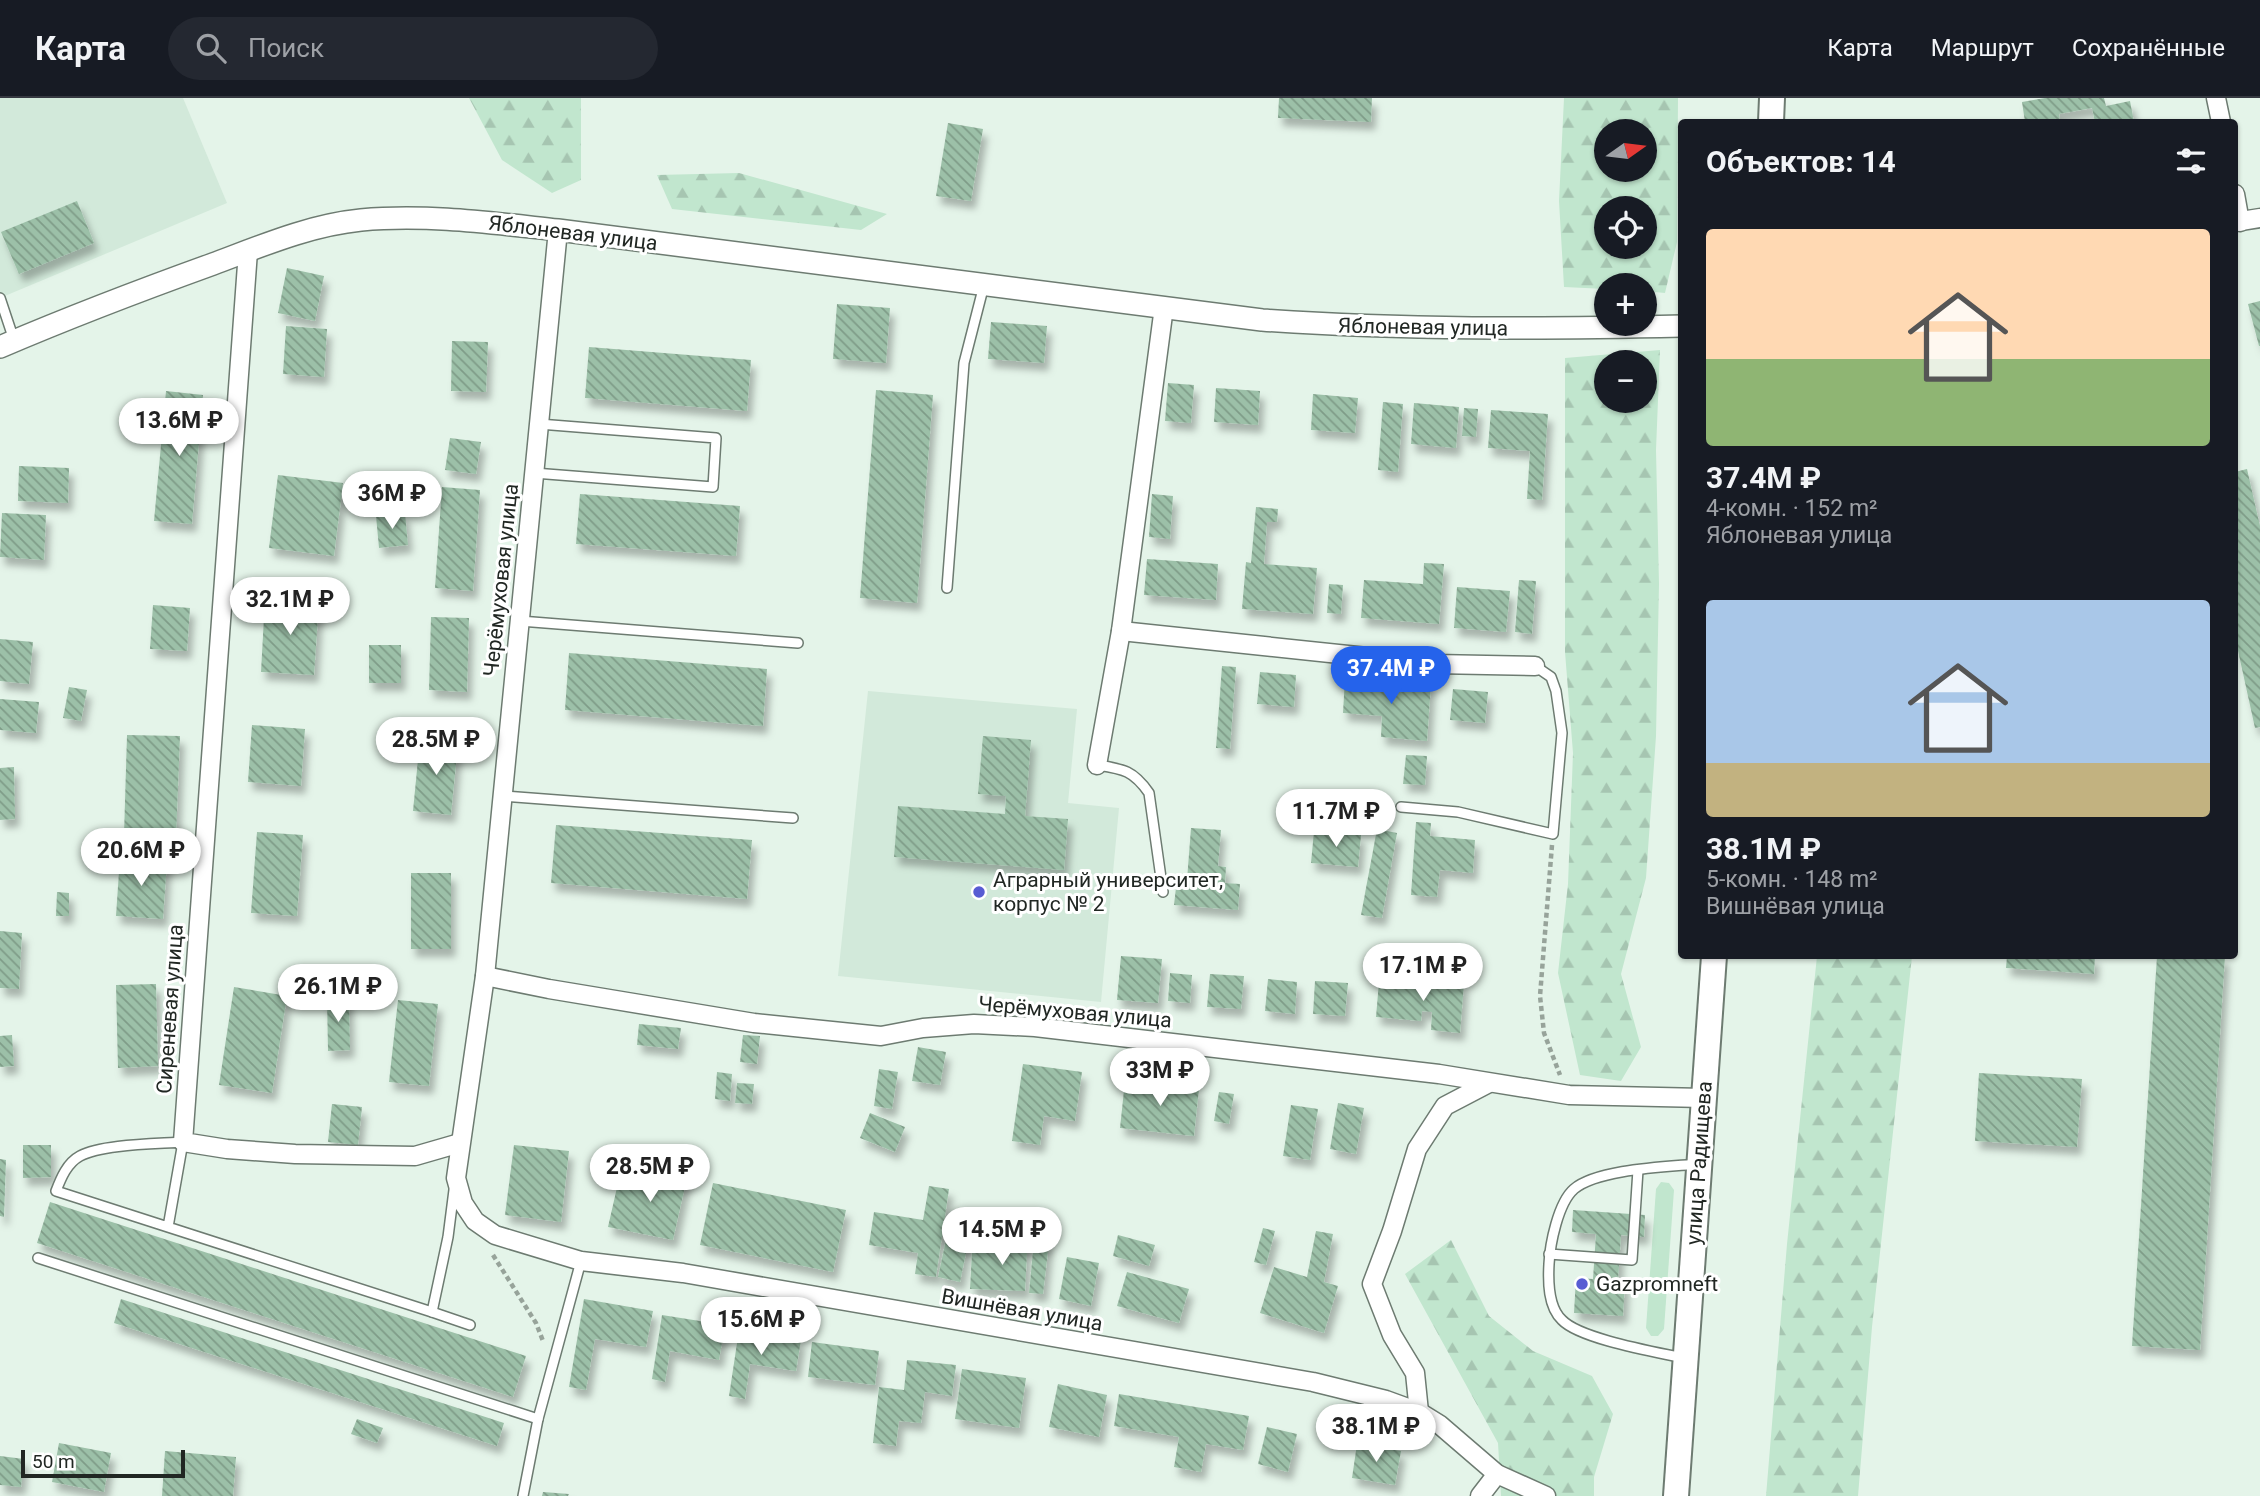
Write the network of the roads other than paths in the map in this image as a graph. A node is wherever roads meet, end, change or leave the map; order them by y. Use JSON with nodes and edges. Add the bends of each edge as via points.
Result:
{"nodes":[{"id":1,"x":1772,"y":98,"type":"edge"},
{"id":2,"x":2216,"y":98,"type":"edge"},
{"id":3,"x":1771,"y":119,"type":"edge"},
{"id":4,"x":2220,"y":119,"type":"edge"},
{"id":5,"x":2260,"y":218,"type":"edge"},
{"id":6,"x":2238,"y":222,"type":"edge"},
{"id":7,"x":558,"y":230,"type":"junction"},
{"id":8,"x":248,"y":251,"type":"junction"},
{"id":9,"x":984,"y":284,"type":"junction"},
{"id":10,"x":0,"y":298,"type":"edge"},
{"id":11,"x":1164,"y":307,"type":"junction"},
{"id":12,"x":1678,"y":326,"type":"edge"},
{"id":13,"x":7,"y":344,"type":"edge"},
{"id":14,"x":539,"y":424,"type":"junction"},
{"id":15,"x":534,"y":473,"type":"junction"},
{"id":16,"x":947,"y":588,"type":"dead end"},
{"id":17,"x":520,"y":621,"type":"junction"},
{"id":18,"x":1121,"y":631,"type":"junction"},
{"id":19,"x":798,"y":643,"type":"dead end"},
{"id":20,"x":1535,"y":666,"type":"joint"},
{"id":21,"x":1097,"y":765,"type":"joint"},
{"id":22,"x":503,"y":796,"type":"junction"},
{"id":23,"x":1401,"y":807,"type":"dead end"},
{"id":24,"x":793,"y":818,"type":"dead end"},
{"id":25,"x":1163,"y":892,"type":"dead end"},
{"id":26,"x":1714,"y":959,"type":"edge"},
{"id":27,"x":485,"y":976,"type":"junction"},
{"id":28,"x":1489,"y":1083,"type":"junction"},
{"id":29,"x":1704,"y":1098,"type":"junction"},
{"id":30,"x":183,"y":1142,"type":"junction"},
{"id":31,"x":460,"y":1143,"type":"junction"},
{"id":32,"x":1700,"y":1164,"type":"junction"},
{"id":33,"x":1638,"y":1170,"type":"junction"},
{"id":34,"x":456,"y":1178,"type":"junction"},
{"id":35,"x":168,"y":1227,"type":"junction"},
{"id":36,"x":1549,"y":1254,"type":"junction"},
{"id":37,"x":38,"y":1258,"type":"dead end"},
{"id":38,"x":581,"y":1261,"type":"junction"},
{"id":39,"x":432,"y":1312,"type":"junction"},
{"id":40,"x":470,"y":1325,"type":"dead end"},
{"id":41,"x":1685,"y":1358,"type":"junction"},
{"id":42,"x":1419,"y":1412,"type":"junction"},
{"id":43,"x":538,"y":1419,"type":"junction"},
{"id":44,"x":1497,"y":1474,"type":"junction"},
{"id":45,"x":523,"y":1496,"type":"edge"},
{"id":46,"x":1480,"y":1496,"type":"edge"},
{"id":47,"x":1546,"y":1496,"type":"edge"},
{"id":48,"x":1675,"y":1496,"type":"edge"}],
"edges":[{"from":1,"to":3,"type":"main road"},
{"from":2,"to":4,"type":"street"},
{"from":5,"to":6,"type":"street"},
{"from":7,"to":8,"type":"street","name":"Яблоневая улица","via":[[401,217],[307,231]]},
{"from":7,"to":9,"type":"street","name":"Яблоневая улица"},
{"from":7,"to":14,"type":"street","name":"Черёмуховая улица"},
{"from":8,"to":13,"type":"street","name":"Яблоневая улица"},
{"from":8,"to":30,"type":"street","name":"Сиреневая улица"},
{"from":9,"to":11,"type":"street","name":"Яблоневая улица"},
{"from":9,"to":16,"type":"lane","via":[[964,363]]},
{"from":10,"to":13,"type":"lane"},
{"from":11,"to":12,"type":"street","name":"Яблоневая улица","via":[[1352,327]]},
{"from":11,"to":18,"type":"street"},
{"from":14,"to":15,"type":"street","name":"Черёмуховая улица"},
{"from":14,"to":15,"type":"lane","via":[[716,438],[713,487]]},
{"from":15,"to":17,"type":"street","name":"Черёмуховая улица"},
{"from":17,"to":19,"type":"lane"},
{"from":17,"to":22,"type":"street","name":"Черёмуховая улица"},
{"from":18,"to":20,"type":"street","via":[[1434,664]]},
{"from":18,"to":21,"type":"street"},
{"from":20,"to":23,"type":"lane","via":[[1551,677],[1562,733],[1553,834],[1458,812]]},
{"from":21,"to":25,"type":"lane","via":[[1127,770],[1149,793]]},
{"from":22,"to":24,"type":"lane"},
{"from":22,"to":27,"type":"street","name":"Черёмуховая улица"},
{"from":26,"to":29,"type":"main road","name":"улица Радищева"},
{"from":27,"to":28,"type":"street","name":"Черёмуховая улица","via":[[766,1024],[881,1036],[974,1024],[1035,1027]]},
{"from":27,"to":31,"type":"street","name":"Черёмуховая улица"},
{"from":28,"to":29,"type":"street","name":"Черёмуховая улица","via":[[1569,1095]]},
{"from":28,"to":42,"type":"street","via":[[1445,1107],[1417,1149],[1372,1284],[1392,1335],[1415,1373]]},
{"from":29,"to":32,"type":"main road","name":"улица Радищева"},
{"from":30,"to":31,"type":"street","via":[[295,1154],[415,1156]]},
{"from":30,"to":35,"type":"lane"},
{"from":30,"to":35,"type":"lane","via":[[104,1149],[80,1156],[65,1170],[55,1191]]},
{"from":31,"to":34,"type":"street","name":"Черёмуховая улица"},
{"from":32,"to":33,"type":"lane"},
{"from":32,"to":41,"type":"main road","name":"улица Радищева"},
{"from":33,"to":36,"type":"lane","via":[[1595,1178],[1573,1190],[1560,1210]]},
{"from":33,"to":36,"type":"lane","via":[[1632,1260]]},
{"from":34,"to":38,"type":"street","name":"Вишнёвая улица","via":[[463,1203],[475,1221],[495,1235]]},
{"from":34,"to":39,"type":"lane"},
{"from":35,"to":39,"type":"lane"},
{"from":36,"to":41,"type":"lane","via":[[1553,1307],[1562,1321],[1586,1333]]},
{"from":37,"to":43,"type":"lane"},
{"from":38,"to":42,"type":"street","name":"Вишнёвая улица","via":[[683,1273],[1313,1382]]},
{"from":38,"to":43,"type":"lane"},
{"from":39,"to":40,"type":"lane"},
{"from":41,"to":48,"type":"main road","name":"улица Радищева"},
{"from":42,"to":44,"type":"street","name":"Вишнёвая улица"},
{"from":43,"to":45,"type":"lane"},
{"from":44,"to":46,"type":"street"},
{"from":44,"to":47,"type":"street","name":"Вишнёвая улица"}]}
